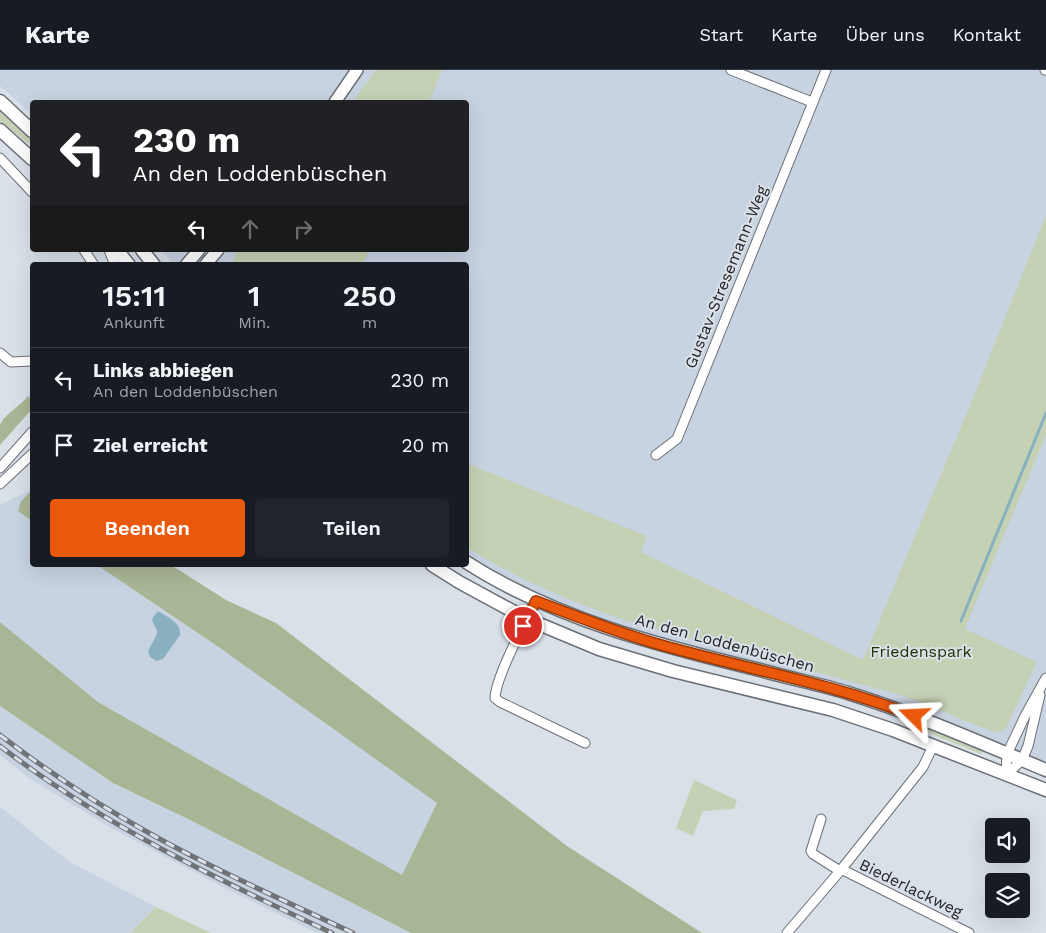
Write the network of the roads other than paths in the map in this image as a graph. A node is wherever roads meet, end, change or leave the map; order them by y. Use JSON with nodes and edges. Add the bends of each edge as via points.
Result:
{"nodes":[{"id":1,"x":357,"y":70,"type":"edge"},
{"id":2,"x":731,"y":70,"type":"edge"},
{"id":3,"x":826,"y":70,"type":"edge"},
{"id":4,"x":335,"y":100,"type":"edge"},
{"id":5,"x":0,"y":101,"type":"edge"},
{"id":6,"x":812,"y":102,"type":"junction"},
{"id":7,"x":30,"y":129,"type":"edge"},
{"id":8,"x":0,"y":130,"type":"edge"},
{"id":9,"x":30,"y":157,"type":"edge"},
{"id":10,"x":0,"y":158,"type":"edge"},
{"id":11,"x":30,"y":190,"type":"edge"},
{"id":12,"x":119,"y":252,"type":"edge"},
{"id":13,"x":144,"y":252,"type":"edge"},
{"id":14,"x":197,"y":252,"type":"edge"},
{"id":15,"x":217,"y":252,"type":"edge"},
{"id":16,"x":127,"y":262,"type":"edge"},
{"id":17,"x":152,"y":262,"type":"edge"},
{"id":18,"x":189,"y":262,"type":"edge"},
{"id":19,"x":208,"y":262,"type":"edge"},
{"id":20,"x":0,"y":353,"type":"edge"},
{"id":21,"x":30,"y":361,"type":"edge"},
{"id":22,"x":30,"y":434,"type":"edge"},
{"id":23,"x":656,"y":455,"type":"dead end"},
{"id":24,"x":30,"y":456,"type":"edge"},
{"id":25,"x":0,"y":468,"type":"edge"},
{"id":26,"x":0,"y":484,"type":"edge"},
{"id":27,"x":469,"y":564,"type":"edge"},
{"id":28,"x":435,"y":567,"type":"edge"},
{"id":29,"x":536,"y":601,"type":"junction"},
{"id":30,"x":527,"y":619,"type":"junction"},
{"id":31,"x":1046,"y":678,"type":"edge"},
{"id":32,"x":1042,"y":687,"type":"junction"},
{"id":33,"x":585,"y":743,"type":"dead end"},
{"id":34,"x":933,"y":746,"type":"junction"},
{"id":35,"x":1007,"y":754,"type":"junction"},
{"id":36,"x":1022,"y":760,"type":"junction"},
{"id":37,"x":1046,"y":770,"type":"edge"},
{"id":38,"x":1006,"y":775,"type":"junction"},
{"id":39,"x":1046,"y":790,"type":"edge"},
{"id":40,"x":821,"y":818,"type":"dead end"},
{"id":41,"x":840,"y":870,"type":"junction"},
{"id":42,"x":787,"y":933,"type":"edge"},
{"id":43,"x":969,"y":933,"type":"edge"}],
"edges":[{"from":1,"to":4,"type":"street"},
{"from":2,"to":6,"type":"street"},
{"from":3,"to":6,"type":"street","name":"Gustav-Stresemann-Weg"},
{"from":5,"to":7,"type":"main road"},
{"from":6,"to":23,"type":"street","name":"Gustav-Stresemann-Weg","via":[[677,438]]},
{"from":8,"to":9,"type":"main road"},
{"from":10,"to":11,"type":"street"},
{"from":12,"to":16,"type":"main road"},
{"from":13,"to":17,"type":"main road"},
{"from":14,"to":18,"type":"street"},
{"from":15,"to":19,"type":"street"},
{"from":20,"to":21,"type":"street","via":[[12,362]]},
{"from":22,"to":25,"type":"street"},
{"from":24,"to":26,"type":"street"},
{"from":27,"to":29,"type":"main road","name":"An den Loddenbüschen"},
{"from":28,"to":30,"type":"main road"},
{"from":29,"to":30,"type":"street"},
{"from":29,"to":35,"type":"main road","name":"An den Loddenbüschen","via":[[654,643],[855,695]]},
{"from":30,"to":33,"type":"street","via":[[496,689],[496,698]]},
{"from":30,"to":34,"type":"main road","via":[[599,649],[833,710]]},
{"from":31,"to":32,"type":"street"},
{"from":32,"to":35,"type":"street","via":[[1024,716]]},
{"from":32,"to":36,"type":"street"},
{"from":34,"to":38,"type":"main road"},
{"from":34,"to":41,"type":"street","name":"Biederlackweg","via":[[923,767]]},
{"from":35,"to":36,"type":"main road","name":"An den Loddenbüschen"},
{"from":35,"to":38,"type":"street"},
{"from":36,"to":37,"type":"main road","name":"An den Loddenbüschen"},
{"from":36,"to":38,"type":"street"},
{"from":38,"to":39,"type":"main road"},
{"from":40,"to":41,"type":"street","name":"Biederlackweg","via":[[812,854]]},
{"from":41,"to":42,"type":"street","name":"Biederlackweg"},
{"from":41,"to":43,"type":"street","name":"Biederlackweg"}]}
